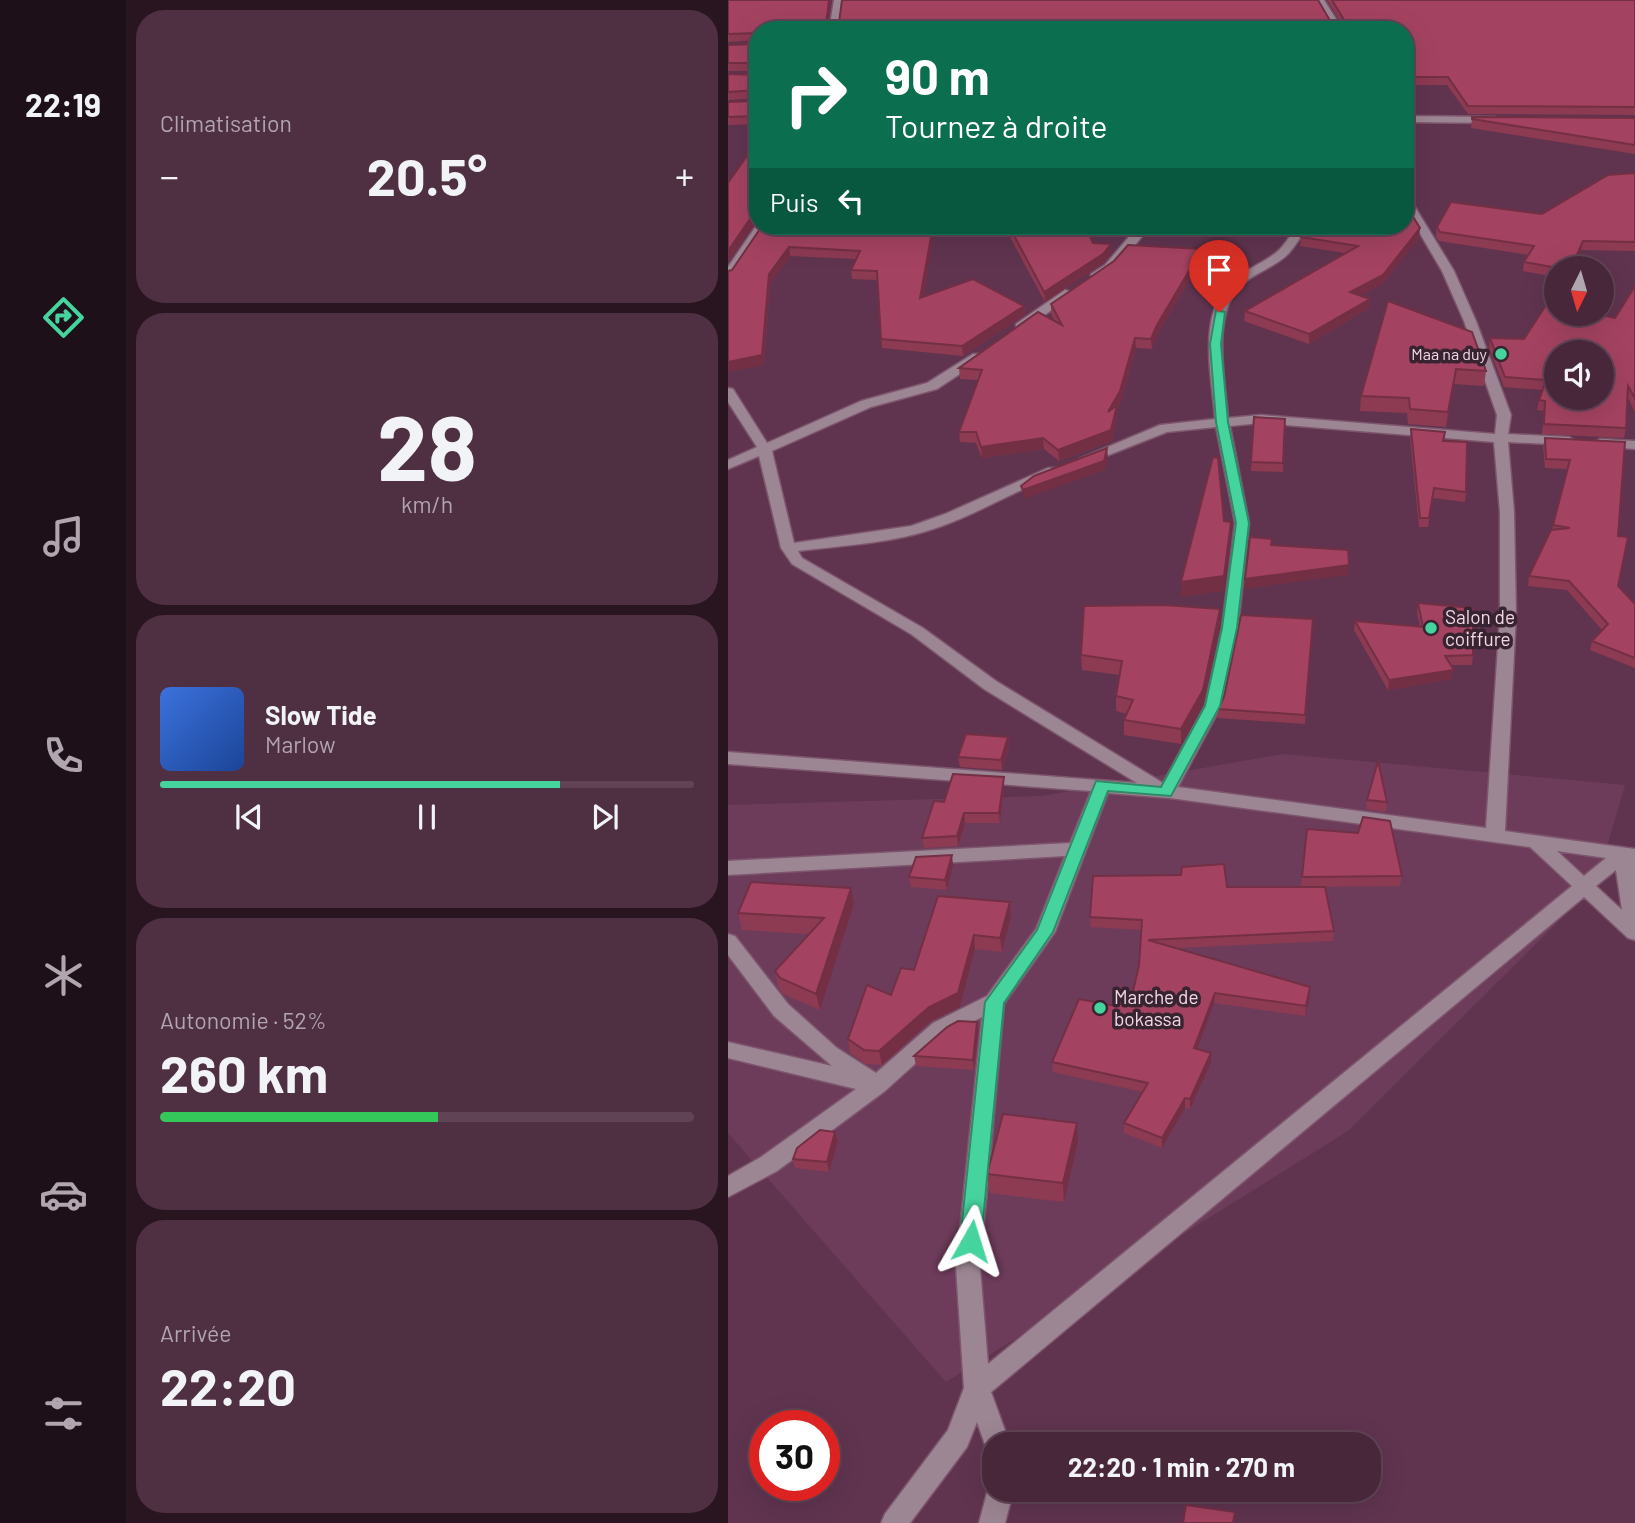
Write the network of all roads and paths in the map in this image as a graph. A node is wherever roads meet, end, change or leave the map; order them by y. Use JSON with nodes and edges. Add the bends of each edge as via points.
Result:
{"nodes":[{"id":1,"x":838,"y":0,"type":"edge"},
{"id":2,"x":1320,"y":0,"type":"edge"},
{"id":3,"x":835,"y":21,"type":"edge"},
{"id":4,"x":1333,"y":21,"type":"edge"},
{"id":5,"x":1414,"y":119,"type":"edge"},
{"id":6,"x":1511,"y":121,"type":"edge"},
{"id":7,"x":1414,"y":214,"type":"edge"},
{"id":8,"x":754,"y":235,"type":"edge"},
{"id":9,"x":1136,"y":235,"type":"edge"},
{"id":10,"x":1295,"y":235,"type":"edge"},
{"id":11,"x":728,"y":276,"type":"edge"},
{"id":12,"x":728,"y":392,"type":"edge"},
{"id":13,"x":1222,"y":422,"type":"junction"},
{"id":14,"x":1501,"y":438,"type":"junction"},
{"id":15,"x":1635,"y":444,"type":"edge"},
{"id":16,"x":764,"y":448,"type":"junction"},
{"id":17,"x":728,"y":465,"type":"edge"},
{"id":18,"x":788,"y":548,"type":"junction"},
{"id":19,"x":728,"y":758,"type":"edge"},
{"id":20,"x":1102,"y":785,"type":"junction"},
{"id":21,"x":1166,"y":793,"type":"junction"},
{"id":22,"x":1495,"y":837,"type":"junction"},
{"id":23,"x":1536,"y":842,"type":"junction"},
{"id":24,"x":1077,"y":849,"type":"junction"},
{"id":25,"x":1629,"y":854,"type":"edge"},
{"id":26,"x":728,"y":868,"type":"edge"},
{"id":27,"x":750,"y":868,"type":"junction"},
{"id":28,"x":728,"y":882,"type":"edge"},
{"id":29,"x":1584,"y":887,"type":"junction"},
{"id":30,"x":1635,"y":932,"type":"edge"},
{"id":31,"x":728,"y":941,"type":"edge"},
{"id":32,"x":995,"y":1002,"type":"junction"},
{"id":33,"x":728,"y":1050,"type":"edge"},
{"id":34,"x":877,"y":1085,"type":"junction"},
{"id":35,"x":728,"y":1187,"type":"edge"},
{"id":36,"x":977,"y":1388,"type":"junction"},
{"id":37,"x":993,"y":1432,"type":"edge"},
{"id":38,"x":998,"y":1502,"type":"edge"},
{"id":39,"x":894,"y":1523,"type":"edge"},
{"id":40,"x":992,"y":1523,"type":"edge"}],
"edges":[{"from":1,"to":3,"type":"street"},
{"from":2,"to":4,"type":"street"},
{"from":5,"to":6,"type":"street"},
{"from":7,"to":14,"type":"street","via":[[1448,271],[1470,321],[1504,415]]},
{"from":8,"to":11,"type":"street"},
{"from":9,"to":16,"type":"street","via":[[1109,267],[932,386],[866,404]]},
{"from":10,"to":13,"type":"street","via":[[1283,252],[1226,294],[1216,344]]},
{"from":12,"to":16,"type":"street"},
{"from":13,"to":14,"type":"street","via":[[1296,420]]},
{"from":13,"to":18,"type":"street","via":[[1165,428],[1017,484],[959,514],[914,530]]},
{"from":13,"to":21,"type":"street","via":[[1242,523],[1230,628],[1213,706]]},
{"from":14,"to":15,"type":"street"},
{"from":14,"to":22,"type":"street","via":[[1508,615]]},
{"from":16,"to":17,"type":"street"},
{"from":16,"to":18,"type":"street"},
{"from":18,"to":21,"type":"street","via":[[797,561],[917,631],[990,685]]},
{"from":19,"to":20,"type":"street"},
{"from":20,"to":21,"type":"street"},
{"from":20,"to":24,"type":"street"},
{"from":21,"to":22,"type":"street"},
{"from":22,"to":23,"type":"street"},
{"from":23,"to":25,"type":"street"},
{"from":23,"to":29,"type":"street"},
{"from":24,"to":27,"type":"street"},
{"from":24,"to":32,"type":"street","via":[[1045,932]]},
{"from":25,"to":29,"type":"street"},
{"from":25,"to":30,"type":"street"},
{"from":26,"to":27,"type":"street"},
{"from":27,"to":28,"type":"street"},
{"from":29,"to":30,"type":"street"},
{"from":29,"to":36,"type":"street"},
{"from":31,"to":34,"type":"street","via":[[781,1010],[830,1054]]},
{"from":32,"to":34,"type":"street","via":[[940,1029]]},
{"from":32,"to":36,"type":"street","via":[[968,1268]]},
{"from":33,"to":34,"type":"street"},
{"from":34,"to":35,"type":"street","via":[[769,1164]]},
{"from":36,"to":37,"type":"street"},
{"from":36,"to":39,"type":"street","via":[[958,1438]]},
{"from":38,"to":40,"type":"street"}]}
